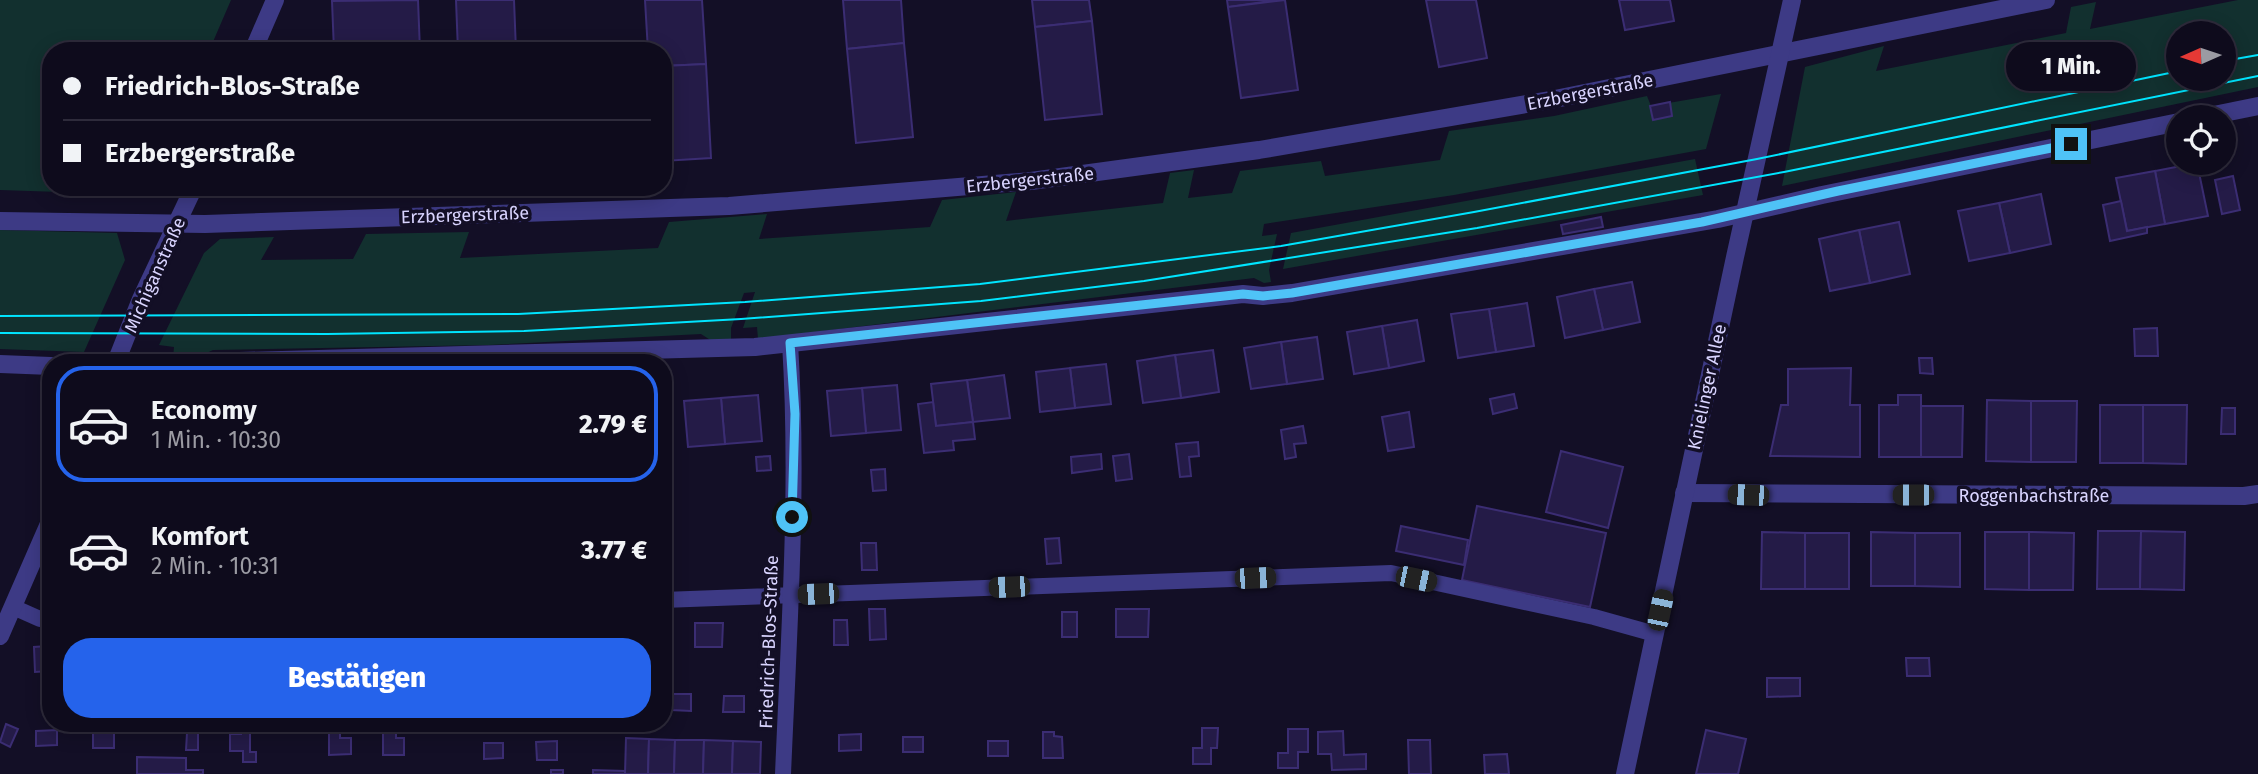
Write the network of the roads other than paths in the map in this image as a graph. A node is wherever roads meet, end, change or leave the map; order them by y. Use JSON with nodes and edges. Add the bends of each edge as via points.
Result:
{"nodes":[{"id":1,"x":275,"y":0,"type":"edge"},
{"id":2,"x":1792,"y":0,"type":"edge"},
{"id":3,"x":2046,"y":0,"type":"edge"},
{"id":4,"x":257,"y":42,"type":"edge"},
{"id":5,"x":1781,"y":54,"type":"junction"},
{"id":6,"x":2258,"y":106,"type":"edge"},
{"id":7,"x":2236,"y":110,"type":"edge"},
{"id":8,"x":2166,"y":125,"type":"edge"},
{"id":9,"x":190,"y":196,"type":"edge"},
{"id":10,"x":1745,"y":213,"type":"junction"},
{"id":11,"x":0,"y":221,"type":"edge"},
{"id":12,"x":178,"y":223,"type":"junction"},
{"id":13,"x":790,"y":343,"type":"junction"},
{"id":14,"x":119,"y":354,"type":"edge"},
{"id":15,"x":532,"y":354,"type":"edge"},
{"id":16,"x":0,"y":363,"type":"edge"},
{"id":17,"x":42,"y":365,"type":"edge"},
{"id":18,"x":1684,"y":493,"type":"junction"},
{"id":19,"x":2258,"y":494,"type":"edge"},
{"id":20,"x":42,"y":540,"type":"edge"},
{"id":21,"x":790,"y":595,"type":"junction"},
{"id":22,"x":672,"y":600,"type":"edge"},
{"id":23,"x":13,"y":607,"type":"junction"},
{"id":24,"x":42,"y":619,"type":"edge"},
{"id":25,"x":1655,"y":634,"type":"junction"},
{"id":26,"x":0,"y":636,"type":"edge"},
{"id":27,"x":783,"y":774,"type":"edge"},
{"id":28,"x":1625,"y":774,"type":"edge"}],
"edges":[{"from":1,"to":4,"type":"street"},
{"from":2,"to":5,"type":"street","name":"Knielinger Allee"},
{"from":3,"to":5,"type":"street","name":"Erzbergerstraße"},
{"from":5,"to":10,"type":"street","name":"Knielinger Allee"},
{"from":5,"to":12,"type":"street","name":"Erzbergerstraße","via":[[1259,150],[1031,181],[729,206]]},
{"from":6,"to":7,"type":"street"},
{"from":8,"to":10,"type":"street"},
{"from":9,"to":12,"type":"street","name":"Michiganstraße"},
{"from":10,"to":13,"type":"street","via":[[1292,293],[1243,294]]},
{"from":10,"to":18,"type":"street","name":"Knielinger Allee"},
{"from":11,"to":12,"type":"street","name":"Erzbergerstraße"},
{"from":12,"to":14,"type":"street","name":"Michiganstraße"},
{"from":13,"to":15,"type":"street"},
{"from":13,"to":21,"type":"lane","name":"Friedrich-Blos-Straße","via":[[795,414]]},
{"from":16,"to":17,"type":"street"},
{"from":18,"to":19,"type":"street","name":"Roggenbachstraße"},
{"from":18,"to":25,"type":"street","name":"Knielinger Allee"},
{"from":20,"to":23,"type":"street"},
{"from":21,"to":22,"type":"lane"},
{"from":21,"to":25,"type":"lane","via":[[1391,573]]},
{"from":21,"to":27,"type":"lane","name":"Friedrich-Blos-Straße"},
{"from":23,"to":24,"type":"lane"},
{"from":23,"to":26,"type":"street"},
{"from":25,"to":28,"type":"street","name":"Knielinger Allee"}]}
